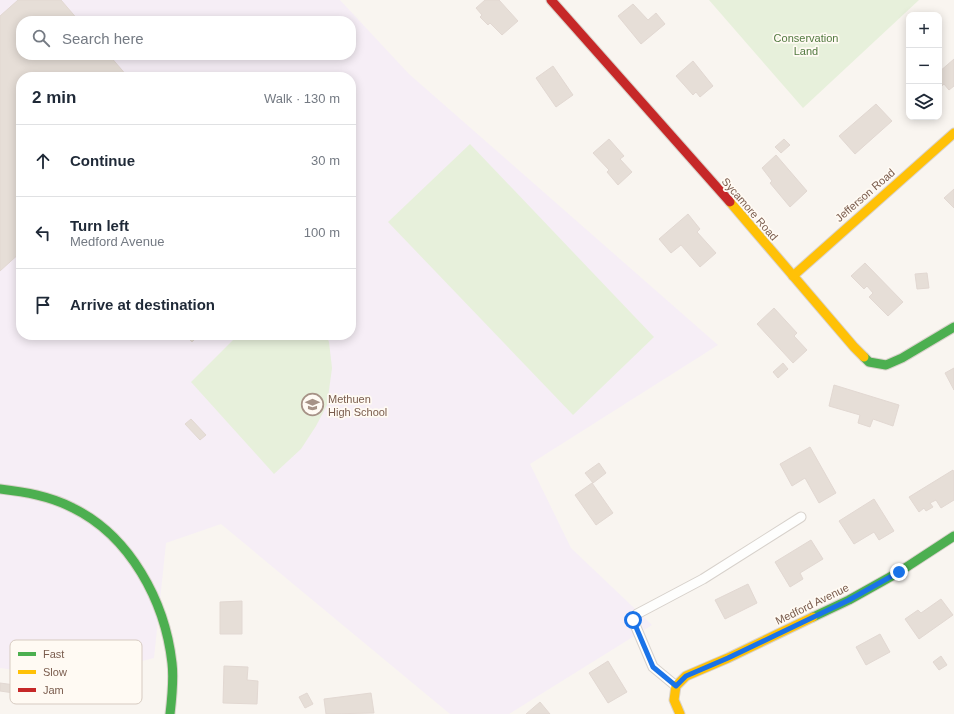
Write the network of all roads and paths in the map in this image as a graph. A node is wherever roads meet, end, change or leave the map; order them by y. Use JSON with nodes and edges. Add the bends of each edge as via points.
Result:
{"nodes":[{"id":1,"x":550,"y":0,"type":"edge"},
{"id":2,"x":954,"y":133,"type":"edge"},
{"id":3,"x":793,"y":276,"type":"junction"},
{"id":4,"x":954,"y":327,"type":"edge"},
{"id":5,"x":0,"y":489,"type":"edge"},
{"id":6,"x":801,"y":517,"type":"dead end"},
{"id":7,"x":954,"y":536,"type":"edge"},
{"id":8,"x":676,"y":686,"type":"junction"},
{"id":9,"x":170,"y":714,"type":"edge"},
{"id":10,"x":680,"y":714,"type":"edge"}],
"edges":[{"from":1,"to":3,"type":"street","name":"Sycamore Road"},
{"from":2,"to":3,"type":"street","name":"Jefferson Road"},
{"from":3,"to":4,"type":"street","name":"Sycamore Road","via":[[869,362],[886,365],[896,361]]},
{"from":5,"to":9,"type":"street","via":[[60,502],[81,512],[124,548],[150,588],[168,638],[172,663]]},
{"from":6,"to":8,"type":"lane","via":[[702,579],[637,614],[633,620],[653,667]]},
{"from":7,"to":8,"type":"street","name":"Medford Avenue","via":[[899,572],[849,600],[686,676]]},
{"from":8,"to":10,"type":"street","via":[[674,700]]}]}
